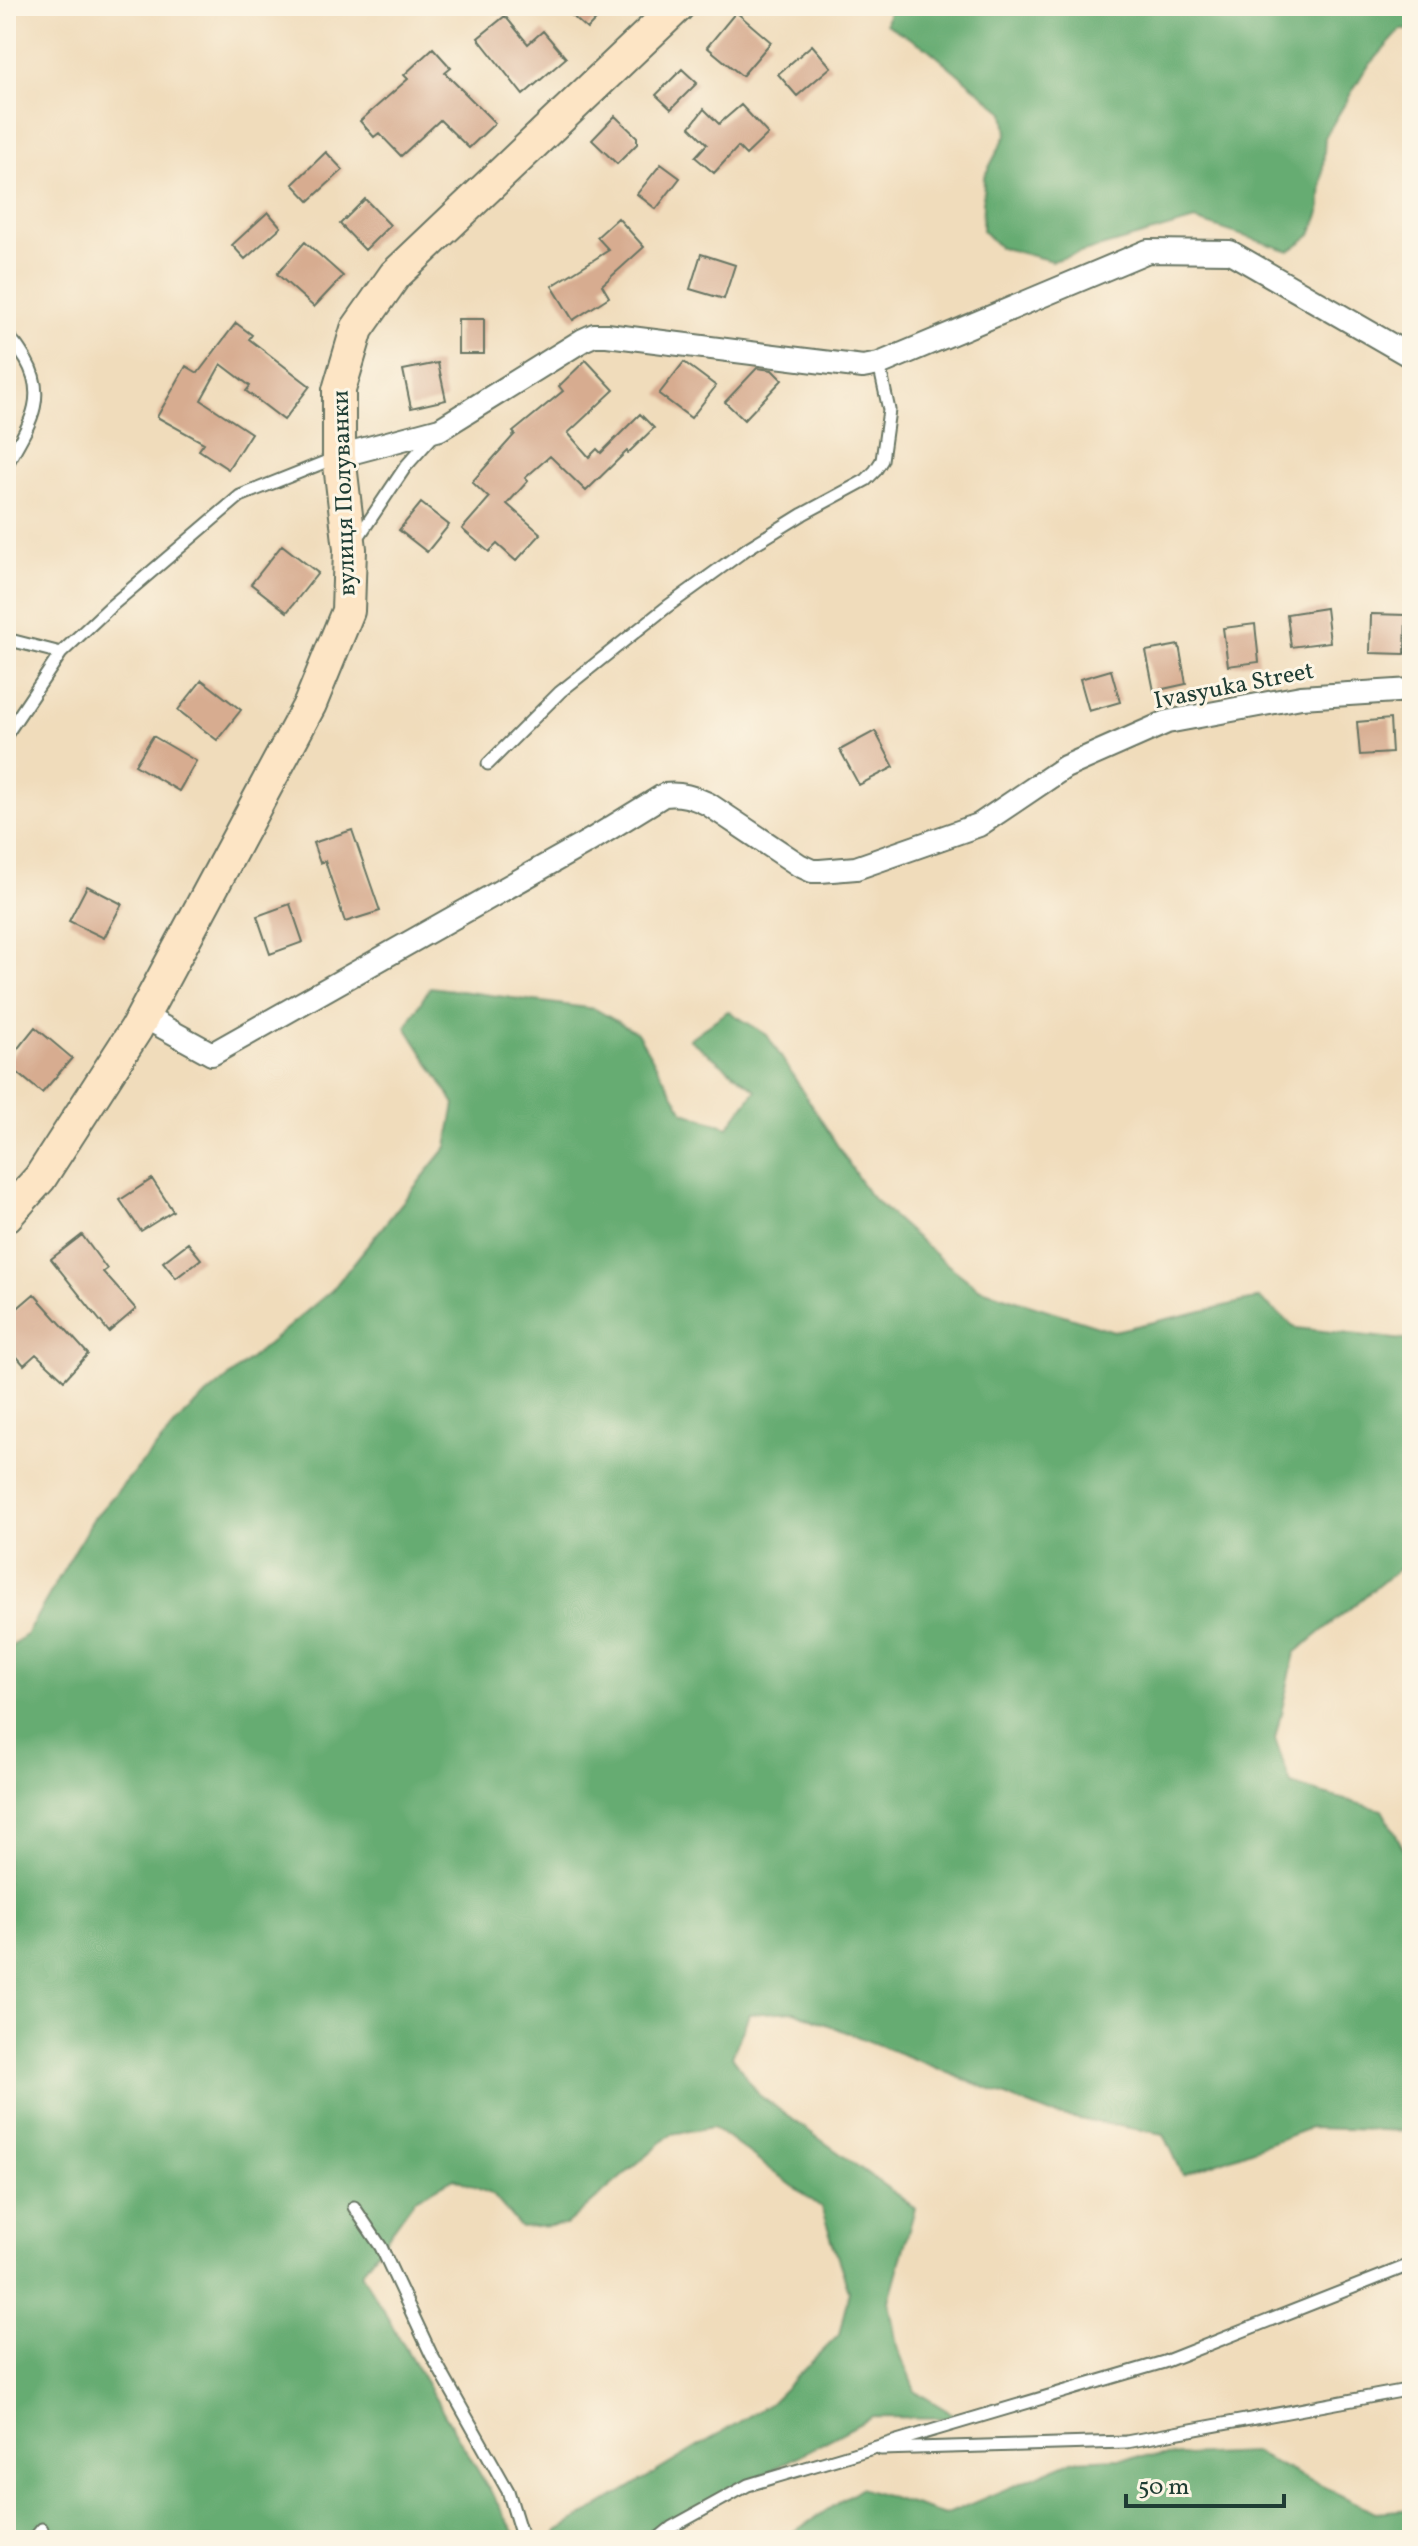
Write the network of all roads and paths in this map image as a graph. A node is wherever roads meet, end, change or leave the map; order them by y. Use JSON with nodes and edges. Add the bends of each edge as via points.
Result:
{"nodes":[{"id":1,"x":678,"y":6,"type":"edge"},
{"id":2,"x":6,"y":336,"type":"edge"},
{"id":3,"x":1412,"y":357,"type":"edge"},
{"id":4,"x":879,"y":364,"type":"junction"},
{"id":5,"x":440,"y":429,"type":"junction"},
{"id":6,"x":339,"y":456,"type":"junction"},
{"id":7,"x":6,"y":466,"type":"edge"},
{"id":8,"x":350,"y":549,"type":"junction"},
{"id":9,"x":6,"y":639,"type":"edge"},
{"id":10,"x":61,"y":653,"type":"junction"},
{"id":11,"x":1412,"y":690,"type":"edge"},
{"id":12,"x":6,"y":735,"type":"edge"},
{"id":13,"x":488,"y":764,"type":"dead end"},
{"id":14,"x":143,"y":1016,"type":"junction"},
{"id":15,"x":6,"y":1216,"type":"edge"},
{"id":16,"x":354,"y":2207,"type":"dead end"},
{"id":17,"x":1412,"y":2264,"type":"edge"},
{"id":18,"x":1412,"y":2389,"type":"edge"},
{"id":19,"x":860,"y":2450,"type":"junction"},
{"id":20,"x":42,"y":2529,"type":"dead end"},
{"id":21,"x":33,"y":2540,"type":"edge"},
{"id":22,"x":523,"y":2540,"type":"edge"},
{"id":23,"x":656,"y":2540,"type":"edge"}],
"edges":[{"from":1,"to":6,"type":"street","name":"вулиця Полуванки","via":[[395,275],[357,329],[339,390]]},
{"from":2,"to":7,"type":"lane","via":[[33,373],[37,391],[34,414]]},
{"from":3,"to":4,"type":"street","via":[[1230,252],[1148,251]]},
{"from":4,"to":5,"type":"street","via":[[863,367],[594,335]]},
{"from":4,"to":13,"type":"lane","via":[[889,410],[882,460],[875,471],[748,548],[668,606],[560,692]]},
{"from":5,"to":6,"type":"street"},
{"from":5,"to":8,"type":"lane","via":[[406,466]]},
{"from":6,"to":8,"type":"street","name":"вулиця Полуванки"},
{"from":6,"to":10,"type":"lane","via":[[240,496]]},
{"from":8,"to":14,"type":"street","name":"вулиця Полуванки","via":[[348,611],[310,704]]},
{"from":9,"to":10,"type":"lane"},
{"from":10,"to":12,"type":"lane"},
{"from":11,"to":14,"type":"street","name":"Ivasyuka Street","via":[[1301,697],[1167,722],[1065,767],[979,825],[856,868],[812,871],[708,804],[692,796],[664,795],[212,1054]]},
{"from":14,"to":15,"type":"street","name":"вулиця Полуванки","via":[[40,1178]]},
{"from":16,"to":22,"type":"lane","via":[[381,2247],[431,2354],[508,2491]]},
{"from":17,"to":19,"type":"lane","via":[[1164,2362]]},
{"from":18,"to":19,"type":"lane","via":[[1126,2442]]},
{"from":19,"to":23,"type":"lane","via":[[748,2485]]},
{"from":20,"to":21,"type":"lane"}]}
